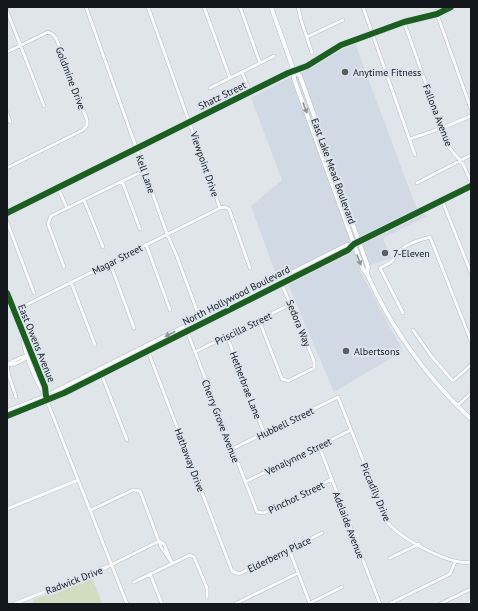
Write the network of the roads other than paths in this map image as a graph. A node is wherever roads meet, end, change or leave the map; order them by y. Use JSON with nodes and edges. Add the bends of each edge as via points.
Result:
{"nodes":[{"id":1,"x":86,"y":7,"type":"edge"},
{"id":2,"x":148,"y":7,"type":"edge"},
{"id":3,"x":204,"y":7,"type":"edge"},
{"id":4,"x":240,"y":7,"type":"edge"},
{"id":5,"x":271,"y":7,"type":"edge"},
{"id":6,"x":298,"y":7,"type":"edge"},
{"id":7,"x":363,"y":7,"type":"edge"},
{"id":8,"x":451,"y":7,"type":"edge"},
{"id":9,"x":7,"y":8,"type":"edge"},
{"id":10,"x":437,"y":14,"type":"junction"},
{"id":11,"x":343,"y":20,"type":"dead end"},
{"id":12,"x":404,"y":22,"type":"junction"},
{"id":13,"x":372,"y":33,"type":"junction"},
{"id":14,"x":307,"y":37,"type":"junction"},
{"id":15,"x":20,"y":46,"type":"junction"},
{"id":16,"x":7,"y":52,"type":"edge"},
{"id":17,"x":312,"y":53,"type":"dead end"},
{"id":18,"x":274,"y":56,"type":"dead end"},
{"id":19,"x":260,"y":63,"type":"junction"},
{"id":20,"x":294,"y":70,"type":"junction"},
{"id":21,"x":242,"y":72,"type":"junction"},
{"id":22,"x":230,"y":78,"type":"junction"},
{"id":23,"x":210,"y":88,"type":"dead end"},
{"id":24,"x":250,"y":92,"type":"junction"},
{"id":25,"x":44,"y":106,"type":"dead end"},
{"id":26,"x":471,"y":109,"type":"edge"},
{"id":27,"x":7,"y":113,"type":"edge"},
{"id":28,"x":471,"y":116,"type":"edge"},
{"id":29,"x":10,"y":122,"type":"dead end"},
{"id":30,"x":190,"y":122,"type":"junction"},
{"id":31,"x":442,"y":128,"type":"junction"},
{"id":32,"x":315,"y":138,"type":"junction"},
{"id":33,"x":410,"y":139,"type":"junction"},
{"id":34,"x":138,"y":148,"type":"junction"},
{"id":35,"x":326,"y":148,"type":"junction"},
{"id":36,"x":415,"y":155,"type":"dead end"},
{"id":37,"x":471,"y":156,"type":"edge"},
{"id":38,"x":460,"y":161,"type":"junction"},
{"id":39,"x":326,"y":167,"type":"junction"},
{"id":40,"x":7,"y":168,"type":"edge"},
{"id":41,"x":145,"y":170,"type":"junction"},
{"id":42,"x":122,"y":181,"type":"junction"},
{"id":43,"x":471,"y":182,"type":"edge"},
{"id":44,"x":417,"y":183,"type":"dead end"},
{"id":45,"x":471,"y":186,"type":"edge"},
{"id":46,"x":58,"y":188,"type":"junction"},
{"id":47,"x":340,"y":189,"type":"junction"},
{"id":48,"x":84,"y":200,"type":"junction"},
{"id":49,"x":442,"y":200,"type":"junction"},
{"id":50,"x":68,"y":208,"type":"junction"},
{"id":51,"x":220,"y":208,"type":"junction"},
{"id":52,"x":7,"y":213,"type":"edge"},
{"id":53,"x":7,"y":222,"type":"edge"},
{"id":54,"x":140,"y":229,"type":"dead end"},
{"id":55,"x":167,"y":234,"type":"junction"},
{"id":56,"x":359,"y":242,"type":"junction"},
{"id":57,"x":146,"y":244,"type":"junction"},
{"id":58,"x":354,"y":244,"type":"junction"},
{"id":59,"x":103,"y":247,"type":"dead end"},
{"id":60,"x":312,"y":262,"type":"junction"},
{"id":61,"x":110,"y":263,"type":"junction"},
{"id":62,"x":64,"y":267,"type":"dead end"},
{"id":63,"x":315,"y":267,"type":"junction"},
{"id":64,"x":250,"y":268,"type":"dead end"},
{"id":65,"x":471,"y":273,"type":"edge"},
{"id":66,"x":367,"y":274,"type":"junction"},
{"id":67,"x":280,"y":278,"type":"junction"},
{"id":68,"x":71,"y":282,"type":"junction"},
{"id":69,"x":282,"y":284,"type":"junction"},
{"id":70,"x":7,"y":293,"type":"edge"},
{"id":71,"x":34,"y":293,"type":"dead end"},
{"id":72,"x":291,"y":304,"type":"junction"},
{"id":73,"x":170,"y":310,"type":"dead end"},
{"id":74,"x":14,"y":311,"type":"junction"},
{"id":75,"x":403,"y":313,"type":"dead end"},
{"id":76,"x":200,"y":319,"type":"junction"},
{"id":77,"x":259,"y":320,"type":"junction"},
{"id":78,"x":185,"y":326,"type":"junction"},
{"id":79,"x":134,"y":328,"type":"dead end"},
{"id":80,"x":414,"y":330,"type":"dead end"},
{"id":81,"x":187,"y":331,"type":"junction"},
{"id":82,"x":23,"y":336,"type":"junction"},
{"id":83,"x":227,"y":336,"type":"junction"},
{"id":84,"x":471,"y":341,"type":"edge"},
{"id":85,"x":95,"y":345,"type":"dead end"},
{"id":86,"x":146,"y":346,"type":"junction"},
{"id":87,"x":148,"y":351,"type":"junction"},
{"id":88,"x":195,"y":352,"type":"junction"},
{"id":89,"x":28,"y":356,"type":"junction"},
{"id":90,"x":7,"y":364,"type":"edge"},
{"id":91,"x":471,"y":365,"type":"edge"},
{"id":92,"x":99,"y":369,"type":"junction"},
{"id":93,"x":101,"y":374,"type":"junction"},
{"id":94,"x":11,"y":382,"type":"junction"},
{"id":95,"x":7,"y":384,"type":"edge"},
{"id":96,"x":471,"y":393,"type":"edge"},
{"id":97,"x":16,"y":397,"type":"dead end"},
{"id":98,"x":338,"y":397,"type":"joint"},
{"id":99,"x":46,"y":398,"type":"junction"},
{"id":100,"x":457,"y":406,"type":"junction"},
{"id":101,"x":7,"y":412,"type":"edge"},
{"id":102,"x":7,"y":416,"type":"edge"},
{"id":103,"x":471,"y":419,"type":"edge"},
{"id":104,"x":351,"y":430,"type":"junction"},
{"id":105,"x":264,"y":433,"type":"junction"},
{"id":106,"x":127,"y":440,"type":"dead end"},
{"id":107,"x":319,"y":446,"type":"junction"},
{"id":108,"x":232,"y":449,"type":"junction"},
{"id":109,"x":78,"y":480,"type":"junction"},
{"id":110,"x":332,"y":480,"type":"junction"},
{"id":111,"x":245,"y":482,"type":"junction"},
{"id":112,"x":7,"y":509,"type":"edge"},
{"id":113,"x":91,"y":510,"type":"junction"},
{"id":114,"x":260,"y":513,"type":"joint"},
{"id":115,"x":322,"y":533,"type":"dead end"},
{"id":116,"x":159,"y":541,"type":"junction"},
{"id":117,"x":419,"y":544,"type":"junction"},
{"id":118,"x":289,"y":549,"type":"junction"},
{"id":119,"x":390,"y":558,"type":"dead end"},
{"id":120,"x":455,"y":562,"type":"junction"},
{"id":121,"x":471,"y":562,"type":"edge"},
{"id":122,"x":172,"y":563,"type":"junction"},
{"id":123,"x":112,"y":564,"type":"junction"},
{"id":124,"x":235,"y":573,"type":"joint"},
{"id":125,"x":298,"y":573,"type":"junction"},
{"id":126,"x":150,"y":574,"type":"junction"},
{"id":127,"x":134,"y":582,"type":"dead end"},
{"id":128,"x":342,"y":587,"type":"dead end"},
{"id":129,"x":471,"y":589,"type":"edge"},
{"id":130,"x":206,"y":597,"type":"dead end"},
{"id":131,"x":310,"y":603,"type":"edge"},
{"id":132,"x":14,"y":604,"type":"edge"},
{"id":133,"x":127,"y":604,"type":"edge"},
{"id":134,"x":162,"y":604,"type":"edge"},
{"id":135,"x":235,"y":604,"type":"edge"},
{"id":136,"x":380,"y":604,"type":"edge"},
{"id":137,"x":389,"y":604,"type":"edge"},
{"id":138,"x":440,"y":604,"type":"edge"}],
"edges":[{"from":1,"to":34,"type":"street","name":"Kell Lane"},
{"from":2,"to":30,"type":"street","name":"Viewpoint Drive"},
{"from":3,"to":22,"type":"street"},
{"from":4,"to":19,"type":"street"},
{"from":5,"to":20,"type":"main road","name":"East Lake Mead Boulevard"},
{"from":6,"to":14,"type":"street"},
{"from":7,"to":13,"type":"street"},
{"from":8,"to":10,"type":"street","name":"Shatz Street"},
{"from":9,"to":15,"type":"street"},
{"from":10,"to":12,"type":"street","name":"Shatz Street"},
{"from":10,"to":26,"type":"street"},
{"from":11,"to":14,"type":"street"},
{"from":12,"to":13,"type":"street","name":"Shatz Street"},
{"from":12,"to":31,"type":"street","name":"Fallona Avenue"},
{"from":13,"to":20,"type":"street","name":"Shatz Street","via":[[336,46],[319,60]]},
{"from":13,"to":33,"type":"street"},
{"from":14,"to":17,"type":"street"},
{"from":15,"to":16,"type":"street"},
{"from":15,"to":25,"type":"street"},
{"from":15,"to":40,"type":"street","name":"Goldmine Drive","via":[[48,32],[56,38],[87,126]]},
{"from":18,"to":19,"type":"street"},
{"from":19,"to":21,"type":"street"},
{"from":20,"to":24,"type":"street","name":"Shatz Street"},
{"from":20,"to":32,"type":"main road","name":"East Lake Mead Boulevard","one_way":true,"via":[[294,79]]},
{"from":20,"to":35,"type":"main road","name":"East Lake Mead Boulevard","via":[[300,76]]},
{"from":21,"to":22,"type":"street"},
{"from":21,"to":24,"type":"street"},
{"from":22,"to":23,"type":"street"},
{"from":24,"to":30,"type":"street","name":"Shatz Street"},
{"from":27,"to":29,"type":"street"},
{"from":28,"to":31,"type":"street"},
{"from":30,"to":34,"type":"street","name":"Shatz Street"},
{"from":30,"to":51,"type":"street","name":"Viewpoint Drive"},
{"from":31,"to":33,"type":"street"},
{"from":31,"to":38,"type":"street","name":"Fallona Avenue","via":[[448,146]]},
{"from":32,"to":35,"type":"main road","via":[[318,138]]},
{"from":32,"to":39,"type":"main road","name":"East Lake Mead Boulevard"},
{"from":33,"to":36,"type":"street"},
{"from":34,"to":41,"type":"street","name":"Kell Lane"},
{"from":34,"to":46,"type":"street","name":"Shatz Street"},
{"from":35,"to":47,"type":"main road","name":"East Lake Mead Boulevard"},
{"from":37,"to":38,"type":"street"},
{"from":38,"to":43,"type":"street","name":"Fallona Avenue"},
{"from":38,"to":44,"type":"street"},
{"from":39,"to":47,"type":"main road","via":[[335,185]]},
{"from":39,"to":58,"type":"main road","name":"East Lake Mead Boulevard"},
{"from":41,"to":42,"type":"street"},
{"from":41,"to":55,"type":"street","name":"Kell Lane"},
{"from":42,"to":48,"type":"street"},
{"from":42,"to":54,"type":"street"},
{"from":45,"to":49,"type":"main road","name":"North Hollywood Boulevard"},
{"from":46,"to":50,"type":"street"},
{"from":46,"to":52,"type":"street","name":"Shatz Street"},
{"from":47,"to":56,"type":"main road","name":"East Lake Mead Boulevard"},
{"from":48,"to":50,"type":"street"},
{"from":48,"to":59,"type":"street"},
{"from":49,"to":56,"type":"main road","name":"North Hollywood Boulevard"},
{"from":49,"to":65,"type":"street"},
{"from":50,"to":62,"type":"street","via":[[48,220]]},
{"from":51,"to":55,"type":"street","name":"Magar Street"},
{"from":51,"to":64,"type":"street","name":"Viewpoint Drive","via":[[229,208]]},
{"from":53,"to":71,"type":"street"},
{"from":55,"to":57,"type":"street","name":"Magar Street"},
{"from":55,"to":76,"type":"street","name":"Kell Lane"},
{"from":56,"to":58,"type":"main road","name":"North Hollywood Boulevard"},
{"from":56,"to":66,"type":"main road","name":"East Lake Mead Boulevard","via":[[368,267]]},
{"from":57,"to":61,"type":"street","name":"Magar Street"},
{"from":57,"to":73,"type":"street"},
{"from":58,"to":60,"type":"main road","name":"North Hollywood Boulevard"},
{"from":58,"to":63,"type":"main road","name":"North Hollywood Boulevard","via":[[349,250]]},
{"from":58,"to":66,"type":"main road","name":"East Lake Mead Boulevard","one_way":true},
{"from":60,"to":63,"type":"main road"},
{"from":60,"to":67,"type":"main road","name":"North Hollywood Boulevard"},
{"from":61,"to":68,"type":"street","name":"Magar Street"},
{"from":61,"to":79,"type":"street"},
{"from":63,"to":69,"type":"main road","name":"North Hollywood Boulevard"},
{"from":66,"to":100,"type":"main road","name":"East Lake Mead Boulevard","via":[[406,345],[425,371]]},
{"from":67,"to":69,"type":"street","name":"Sedora Way"},
{"from":67,"to":76,"type":"main road","name":"North Hollywood Boulevard"},
{"from":68,"to":74,"type":"street","name":"Magar Street"},
{"from":68,"to":85,"type":"street"},
{"from":69,"to":72,"type":"street","name":"Sedora Way"},
{"from":69,"to":81,"type":"main road","name":"North Hollywood Boulevard"},
{"from":70,"to":74,"type":"main road","name":"East Owens Avenue"},
{"from":72,"to":77,"type":"street","name":"Priscilla Street"},
{"from":72,"to":77,"type":"street","name":"Sedora Way","via":[[314,361],[314,368],[288,382],[282,379]]},
{"from":74,"to":82,"type":"main road","name":"East Owens Avenue"},
{"from":75,"to":84,"type":"street","via":[[380,268],[392,262],[399,252],[415,242],[430,238]]},
{"from":76,"to":78,"type":"main road","name":"North Hollywood Boulevard"},
{"from":77,"to":83,"type":"street","name":"Priscilla Street"},
{"from":78,"to":81,"type":"street","name":"Cherry Grove Avenue"},
{"from":78,"to":86,"type":"main road","name":"North Hollywood Boulevard","one_way":true},
{"from":80,"to":91,"type":"street","via":[[453,381]]},
{"from":81,"to":87,"type":"main road","name":"North Hollywood Boulevard"},
{"from":81,"to":88,"type":"street","name":"Cherry Grove Avenue"},
{"from":82,"to":89,"type":"main road","name":"East Owens Avenue"},
{"from":82,"to":99,"type":"main road","name":"East Owens Avenue","via":[[28,342],[45,388]]},
{"from":83,"to":88,"type":"street","name":"Priscilla Street"},
{"from":83,"to":105,"type":"street","name":"Hetherbrae Lane"},
{"from":86,"to":87,"type":"street","name":"Hathaway Drive"},
{"from":86,"to":92,"type":"main road","name":"North Hollywood Boulevard"},
{"from":87,"to":93,"type":"main road","name":"North Hollywood Boulevard"},
{"from":87,"to":124,"type":"street","name":"Hathaway Drive","via":[[232,571]]},
{"from":88,"to":108,"type":"street","name":"Cherry Grove Avenue"},
{"from":89,"to":90,"type":"street","via":[[22,356]]},
{"from":89,"to":99,"type":"main road","name":"East Owens Avenue"},
{"from":90,"to":94,"type":"street"},
{"from":92,"to":93,"type":"street"},
{"from":92,"to":99,"type":"main road","name":"North Hollywood Boulevard"},
{"from":93,"to":99,"type":"main road","name":"North Hollywood Boulevard"},
{"from":93,"to":106,"type":"street"},
{"from":94,"to":95,"type":"street"},
{"from":94,"to":97,"type":"street"},
{"from":96,"to":100,"type":"street"},
{"from":98,"to":104,"type":"street","name":"Piccadily Drive"},
{"from":98,"to":105,"type":"street","name":"Hubbell Street"},
{"from":99,"to":101,"type":"main road","name":"North Hollywood Boulevard"},
{"from":99,"to":102,"type":"main road","name":"North Hollywood Boulevard"},
{"from":99,"to":109,"type":"street","name":"East Owens Avenue"},
{"from":100,"to":103,"type":"main road","name":"East Lake Mead Boulevard"},
{"from":104,"to":107,"type":"street","name":"Venalynne Street"},
{"from":104,"to":117,"type":"street","name":"Piccadily Drive","via":[[388,523],[398,533]]},
{"from":105,"to":108,"type":"street","name":"Hubbell Street"},
{"from":107,"to":110,"type":"street","name":"Adelaide Avenue"},
{"from":107,"to":111,"type":"street","name":"Venalynne Street"},
{"from":108,"to":111,"type":"street","name":"Cherry Grove Avenue"},
{"from":109,"to":112,"type":"street"},
{"from":109,"to":113,"type":"street","name":"East Owens Avenue"},
{"from":110,"to":114,"type":"street","name":"Pinchot Street"},
{"from":110,"to":136,"type":"street","name":"Adelaide Avenue"},
{"from":111,"to":114,"type":"street","name":"Cherry Grove Avenue","via":[[257,512]]},
{"from":113,"to":116,"type":"street","via":[[137,490],[142,494]]},
{"from":113,"to":123,"type":"street","name":"East Owens Avenue"},
{"from":115,"to":118,"type":"street","name":"Elderberry Place"},
{"from":116,"to":122,"type":"street","via":[[166,557]]},
{"from":116,"to":123,"type":"street","name":"Radwick Drive"},
{"from":117,"to":119,"type":"street"},
{"from":117,"to":120,"type":"street","name":"Piccadily Drive"},
{"from":118,"to":124,"type":"street","name":"Elderberry Place","via":[[239,574]]},
{"from":118,"to":125,"type":"street"},
{"from":120,"to":121,"type":"street","name":"Piccadily Drive"},
{"from":120,"to":137,"type":"street","via":[[450,574]]},
{"from":122,"to":126,"type":"street"},
{"from":122,"to":130,"type":"street","via":[[190,555],[194,558],[207,588]]},
{"from":123,"to":132,"type":"street","name":"Radwick Drive"},
{"from":123,"to":133,"type":"street","name":"East Owens Avenue"},
{"from":125,"to":131,"type":"street"},
{"from":125,"to":135,"type":"street"},
{"from":126,"to":127,"type":"street"},
{"from":126,"to":134,"type":"street"},
{"from":128,"to":131,"type":"street"},
{"from":129,"to":138,"type":"street"}]}
